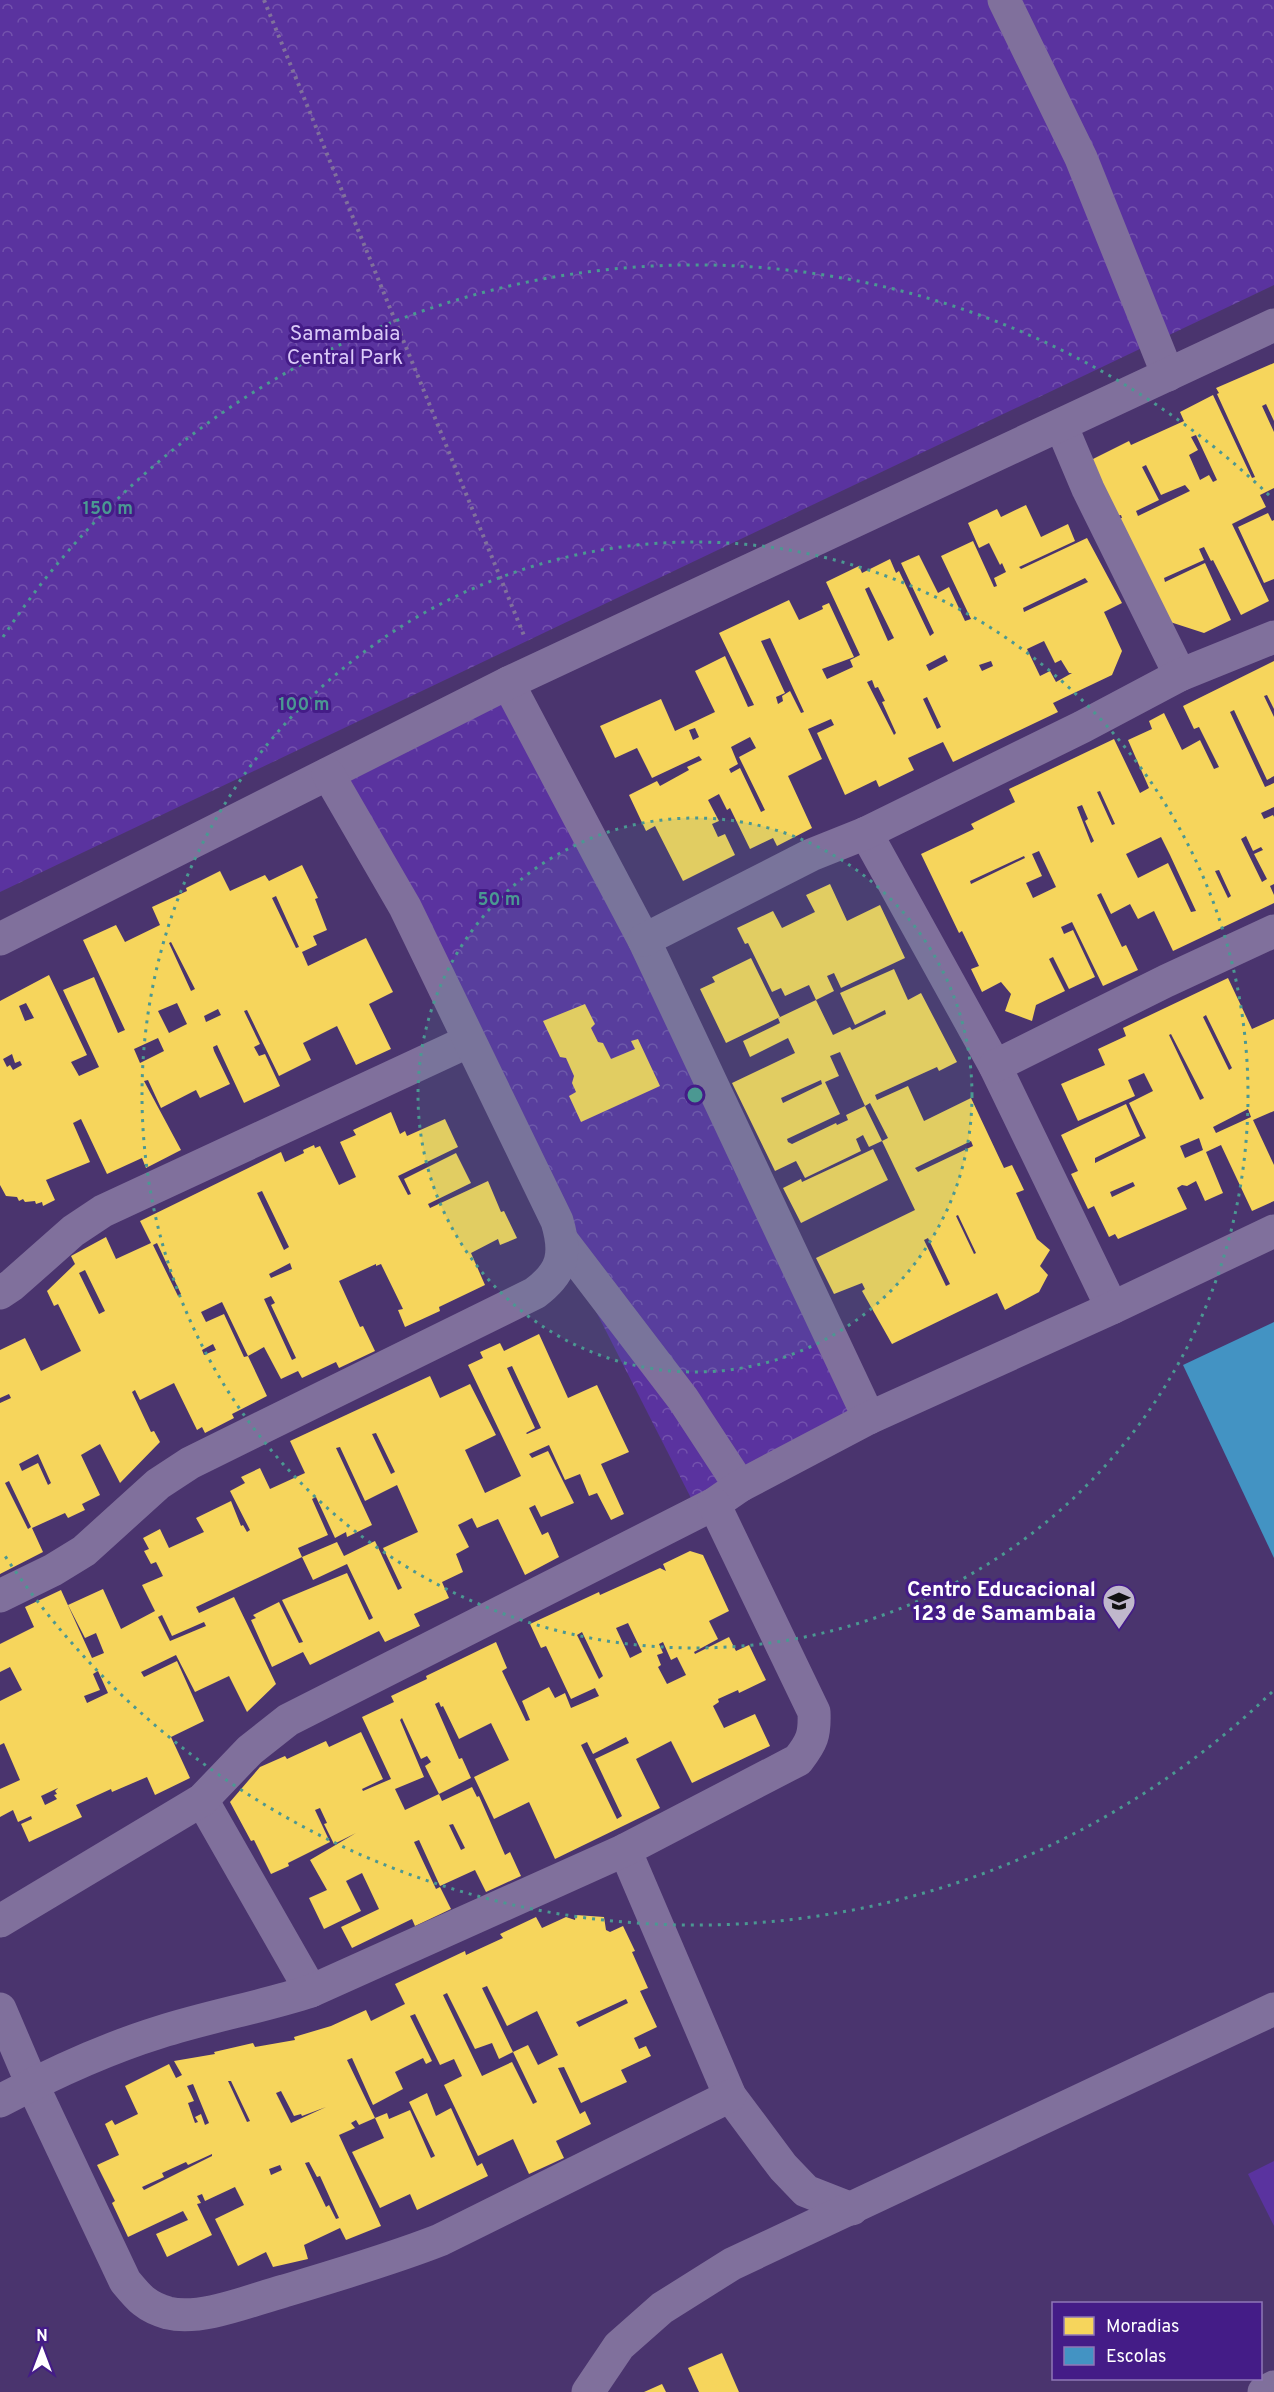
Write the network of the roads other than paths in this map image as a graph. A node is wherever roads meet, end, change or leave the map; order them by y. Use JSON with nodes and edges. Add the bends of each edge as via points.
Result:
{"nodes":[{"id":1,"x":1004,"y":0,"type":"edge"},
{"id":2,"x":1274,"y":325,"type":"edge"},
{"id":3,"x":1168,"y":375,"type":"junction"},
{"id":4,"x":1060,"y":425,"type":"junction"},
{"id":5,"x":1274,"y":637,"type":"edge"},
{"id":6,"x":1180,"y":675,"type":"junction"},
{"id":7,"x":508,"y":683,"type":"junction"},
{"id":8,"x":328,"y":774,"type":"junction"},
{"id":9,"x":866,"y":833,"type":"junction"},
{"id":10,"x":1274,"y":931,"type":"edge"},
{"id":11,"x":0,"y":939,"type":"edge"},
{"id":12,"x":644,"y":940,"type":"junction"},
{"id":13,"x":470,"y":1041,"type":"junction"},
{"id":14,"x":995,"y":1066,"type":"junction"},
{"id":15,"x":1274,"y":1231,"type":"edge"},
{"id":16,"x":564,"y":1243,"type":"junction"},
{"id":17,"x":4,"y":1279,"type":"edge"},
{"id":18,"x":1112,"y":1308,"type":"junction"},
{"id":19,"x":869,"y":1418,"type":"junction"},
{"id":20,"x":727,"y":1495,"type":"junction"},
{"id":21,"x":0,"y":1596,"type":"edge"},
{"id":22,"x":202,"y":1800,"type":"junction"},
{"id":23,"x":625,"y":1850,"type":"junction"},
{"id":24,"x":0,"y":1921,"type":"edge"},
{"id":25,"x":311,"y":1991,"type":"junction"},
{"id":26,"x":0,"y":2009,"type":"edge"},
{"id":27,"x":1274,"y":2009,"type":"edge"},
{"id":28,"x":32,"y":2084,"type":"junction"},
{"id":29,"x":730,"y":2096,"type":"junction"},
{"id":30,"x":0,"y":2102,"type":"edge"},
{"id":31,"x":852,"y":2209,"type":"junction"},
{"id":32,"x":1274,"y":2387,"type":"edge"},
{"id":33,"x":588,"y":2392,"type":"edge"},
{"id":34,"x":1264,"y":2392,"type":"edge"}],
"edges":[{"from":1,"to":3,"type":"street","via":[[1081,158]]},
{"from":2,"to":3,"type":"street"},
{"from":3,"to":4,"type":"street"},
{"from":4,"to":6,"type":"street"},
{"from":4,"to":7,"type":"street"},
{"from":5,"to":6,"type":"street"},
{"from":6,"to":9,"type":"street"},
{"from":7,"to":8,"type":"street"},
{"from":7,"to":12,"type":"street"},
{"from":8,"to":11,"type":"street"},
{"from":8,"to":13,"type":"street","via":[[405,907]]},
{"from":9,"to":12,"type":"street","via":[[811,855]]},
{"from":9,"to":14,"type":"street"},
{"from":10,"to":14,"type":"street"},
{"from":12,"to":19,"type":"street"},
{"from":13,"to":16,"type":"street"},
{"from":13,"to":17,"type":"street","via":[[103,1211]]},
{"from":14,"to":18,"type":"street"},
{"from":15,"to":18,"type":"street"},
{"from":16,"to":20,"type":"street","via":[[683,1399]]},
{"from":16,"to":21,"type":"street","via":[[560,1264],[550,1282],[535,1293],[190,1462],[158,1484],[84,1551]]},
{"from":18,"to":19,"type":"street"},
{"from":19,"to":20,"type":"street"},
{"from":20,"to":22,"type":"street","via":[[288,1720],[250,1750]]},
{"from":20,"to":23,"type":"street","via":[[814,1712],[815,1731],[798,1760]]},
{"from":22,"to":24,"type":"street"},
{"from":22,"to":25,"type":"street"},
{"from":23,"to":25,"type":"street"},
{"from":23,"to":29,"type":"street"},
{"from":25,"to":28,"type":"street","via":[[123,2044]]},
{"from":26,"to":28,"type":"street"},
{"from":27,"to":31,"type":"street"},
{"from":28,"to":29,"type":"street","via":[[125,2282],[145,2305],[170,2313],[197,2314],[394,2258],[440,2240]]},
{"from":28,"to":30,"type":"street"},
{"from":29,"to":31,"type":"street","via":[[806,2191]]},
{"from":31,"to":33,"type":"street","via":[[732,2264],[662,2308],[619,2346]]},
{"from":32,"to":34,"type":"street"}]}
